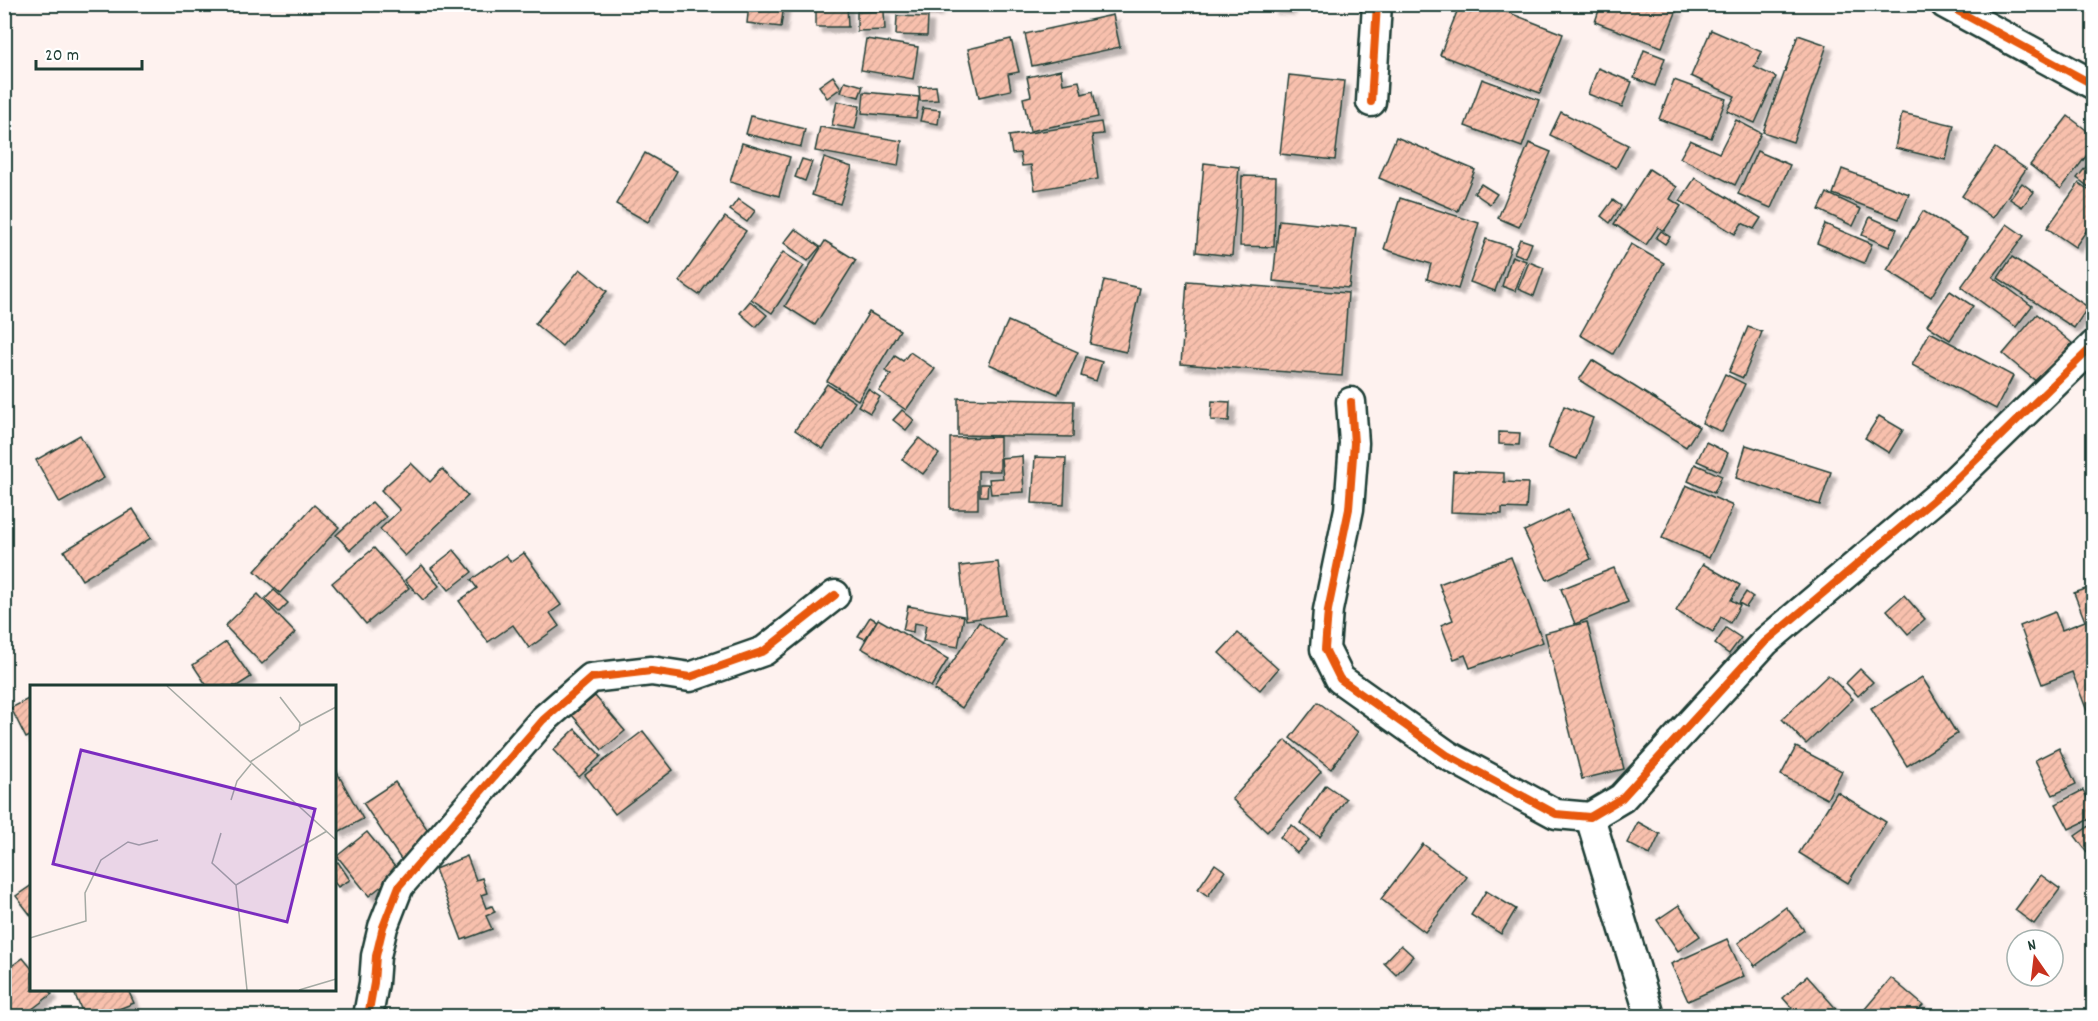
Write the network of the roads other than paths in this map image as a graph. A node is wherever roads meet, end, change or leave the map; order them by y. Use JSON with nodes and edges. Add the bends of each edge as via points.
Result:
{"nodes":[{"id":1,"x":1377,"y":4,"type":"edge"},
{"id":2,"x":1944,"y":4,"type":"edge"},
{"id":3,"x":2094,"y":85,"type":"edge"},
{"id":4,"x":1371,"y":102,"type":"dead end"},
{"id":5,"x":2094,"y":345,"type":"edge"},
{"id":6,"x":1351,"y":402,"type":"dead end"},
{"id":7,"x":835,"y":595,"type":"dead end"},
{"id":8,"x":1590,"y":817,"type":"junction"},
{"id":9,"x":368,"y":1017,"type":"edge"},
{"id":10,"x":1650,"y":1017,"type":"edge"}],
"edges":[{"from":1,"to":4,"type":"street"},
{"from":2,"to":3,"type":"street"},
{"from":5,"to":8,"type":"street","via":[[1944,491],[1765,642],[1622,798]]},
{"from":6,"to":8,"type":"street","via":[[1354,443],[1349,509],[1325,649],[1340,679],[1447,755],[1556,814]]},
{"from":7,"to":9,"type":"street","via":[[764,651],[690,677],[651,671],[591,678],[543,720],[399,886],[380,937]]},
{"from":8,"to":10,"type":"street"}]}
